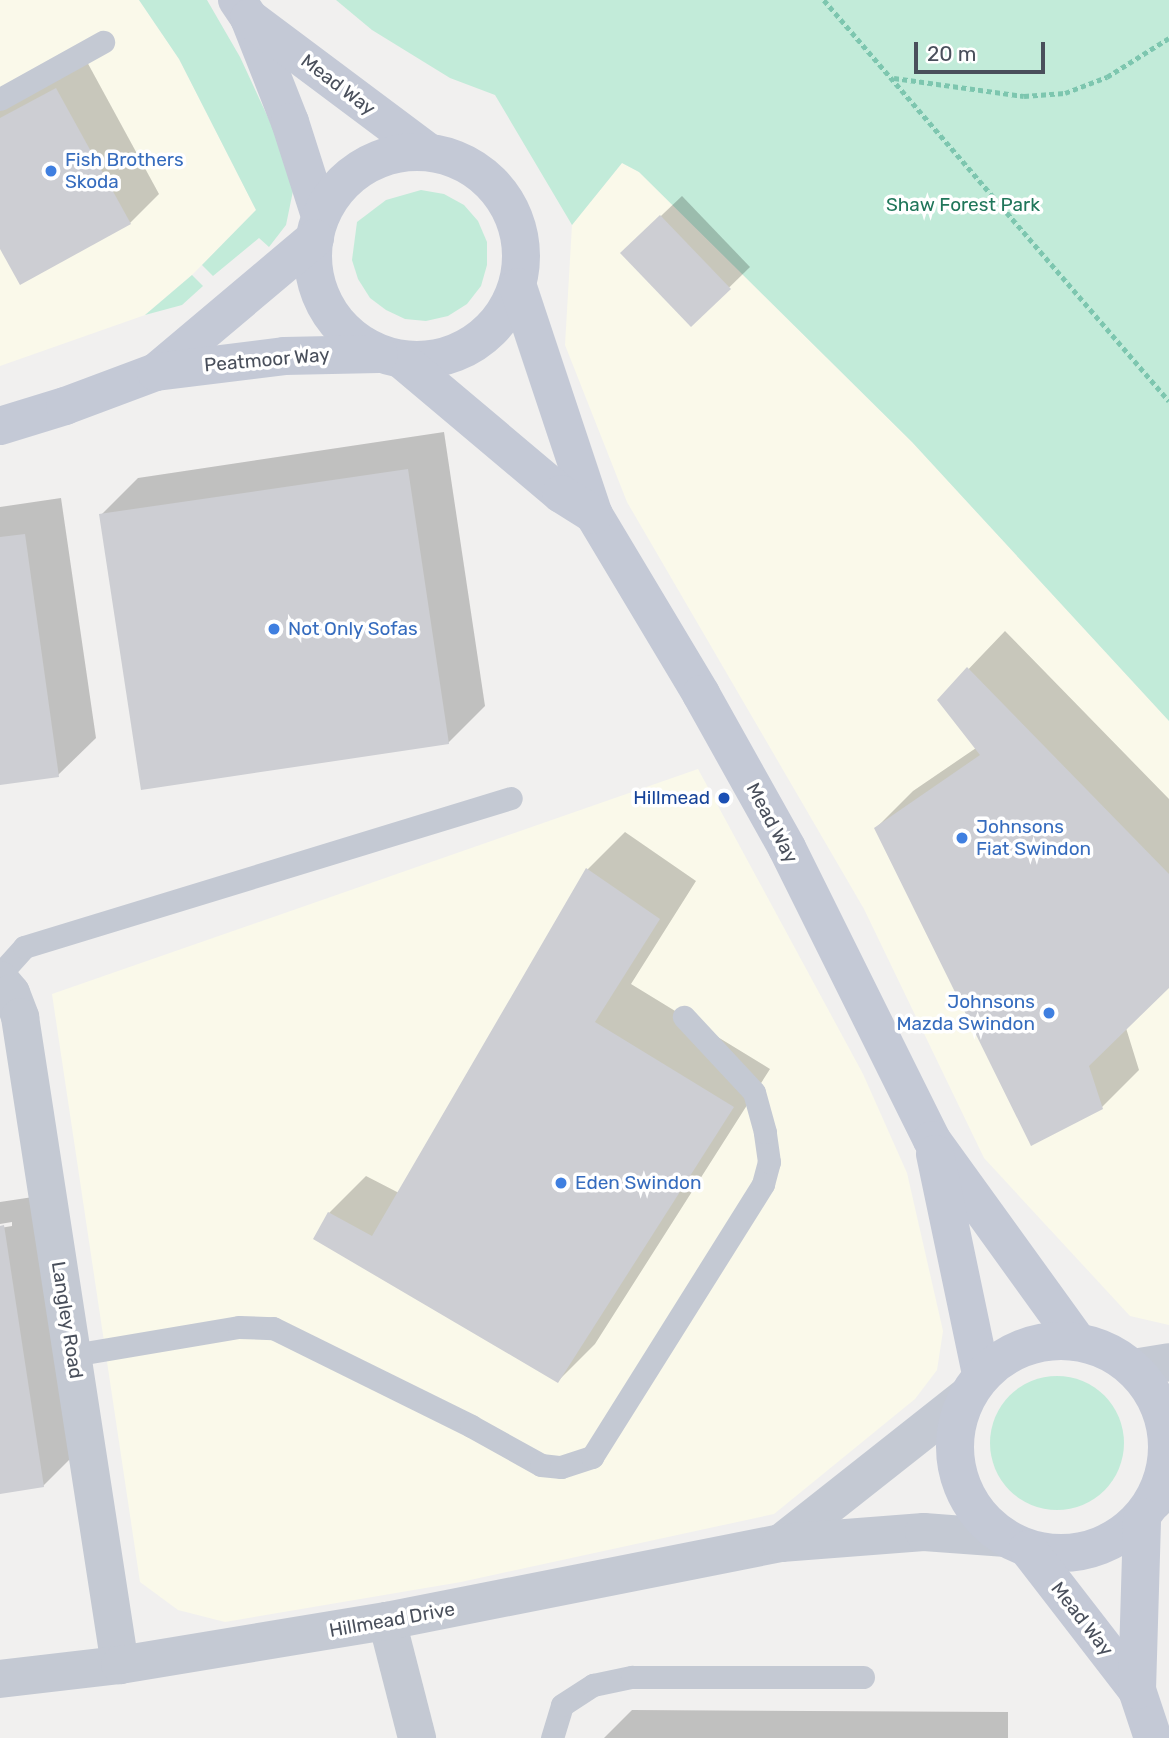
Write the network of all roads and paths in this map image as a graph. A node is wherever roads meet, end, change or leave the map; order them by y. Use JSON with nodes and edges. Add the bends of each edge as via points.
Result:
{"nodes":[{"id":1,"x":824,"y":0,"type":"edge"},
{"id":2,"x":243,"y":9,"type":"edge"},
{"id":3,"x":1169,"y":38,"type":"edge"},
{"id":4,"x":103,"y":42,"type":"dead end"},
{"id":5,"x":893,"y":78,"type":"junction"},
{"id":6,"x":0,"y":99,"type":"edge"},
{"id":7,"x":427,"y":151,"type":"junction"},
{"id":8,"x":317,"y":227,"type":"junction"},
{"id":9,"x":518,"y":287,"type":"junction"},
{"id":10,"x":390,"y":357,"type":"junction"},
{"id":11,"x":156,"y":372,"type":"junction"},
{"id":12,"x":1169,"y":401,"type":"edge"},
{"id":13,"x":0,"y":426,"type":"edge"},
{"id":14,"x":593,"y":516,"type":"junction"},
{"id":15,"x":511,"y":798,"type":"dead end"},
{"id":16,"x":0,"y":974,"type":"edge"},
{"id":17,"x":0,"y":980,"type":"edge"},
{"id":18,"x":684,"y":1017,"type":"dead end"},
{"id":19,"x":932,"y":1140,"type":"junction"},
{"id":20,"x":1077,"y":1341,"type":"junction"},
{"id":21,"x":72,"y":1354,"type":"junction"},
{"id":22,"x":1151,"y":1365,"type":"edge"},
{"id":23,"x":974,"y":1386,"type":"junction"},
{"id":24,"x":1155,"y":1502,"type":"edge"},
{"id":25,"x":781,"y":1543,"type":"junction"},
{"id":26,"x":1016,"y":1543,"type":"junction"},
{"id":27,"x":387,"y":1621,"type":"junction"},
{"id":28,"x":120,"y":1665,"type":"junction"},
{"id":29,"x":863,"y":1677,"type":"dead end"},
{"id":30,"x":0,"y":1679,"type":"edge"},
{"id":31,"x":1137,"y":1690,"type":"junction"},
{"id":32,"x":417,"y":1738,"type":"edge"},
{"id":33,"x":552,"y":1738,"type":"edge"},
{"id":34,"x":1153,"y":1738,"type":"edge"}],
"edges":[{"from":1,"to":5,"type":"path"},
{"from":2,"to":7,"type":"main road","name":"Mead Way"},
{"from":2,"to":8,"type":"main road","name":"Mead Way","via":[[290,122]]},
{"from":3,"to":5,"type":"path","via":[[1107,77],[1065,93],[1024,96]]},
{"from":4,"to":6,"type":"lane"},
{"from":5,"to":12,"type":"path"},
{"from":7,"to":8,"type":"main road","via":[[394,153],[363,166],[338,187]]},
{"from":7,"to":9,"type":"main road","via":[[459,159],[487,177],[507,200],[519,227],[523,257]]},
{"from":8,"to":10,"type":"main road","via":[[312,250],[317,286],[332,318],[359,343]]},
{"from":8,"to":11,"type":"main road","name":"Peatmoor Way"},
{"from":9,"to":10,"type":"main road","via":[[504,315],[483,338],[456,353],[425,361]]},
{"from":9,"to":14,"type":"main road","name":"Mead Way"},
{"from":10,"to":11,"type":"main road","name":"Peatmoor Way","via":[[284,356]]},
{"from":10,"to":14,"type":"main road","name":"Mead Way"},
{"from":11,"to":13,"type":"main road","name":"Peatmoor Way"},
{"from":14,"to":19,"type":"main road","name":"Mead Way","via":[[787,848]]},
{"from":15,"to":16,"type":"lane","via":[[24,947]]},
{"from":17,"to":21,"type":"street","name":"Langley Road","via":[[18,1005]]},
{"from":18,"to":21,"type":"lane","via":[[754,1092],[769,1162],[763,1184],[592,1457],[561,1467],[541,1465],[273,1328],[239,1327]]},
{"from":19,"to":20,"type":"main road","name":"Mead Way"},
{"from":19,"to":23,"type":"main road","name":"Mead Way"},
{"from":20,"to":22,"type":"main road"},
{"from":20,"to":23,"type":"main road","via":[[1042,1342],[1009,1354]]},
{"from":21,"to":28,"type":"street","name":"Langley Road"},
{"from":22,"to":24,"type":"main road","via":[[1167,1432],[1166,1468]]},
{"from":23,"to":25,"type":"street","name":"Hillmead Drive"},
{"from":23,"to":26,"type":"main road","via":[[956,1427],[954,1459],[979,1517]]},
{"from":24,"to":26,"type":"main road","via":[[1118,1538],[1090,1550],[1059,1554]]},
{"from":24,"to":31,"type":"main road","name":"Mead Way"},
{"from":25,"to":26,"type":"street","name":"Hillmead Drive","via":[[924,1532]]},
{"from":25,"to":27,"type":"street","name":"Hillmead Drive"},
{"from":26,"to":31,"type":"main road","name":"Mead Way"},
{"from":27,"to":28,"type":"street","name":"Hillmead Drive"},
{"from":27,"to":32,"type":"street"},
{"from":28,"to":30,"type":"street","name":"Hillmead Drive"},
{"from":29,"to":33,"type":"lane","via":[[632,1677],[593,1685],[562,1705]]},
{"from":31,"to":34,"type":"main road","name":"Mead Way"}]}
